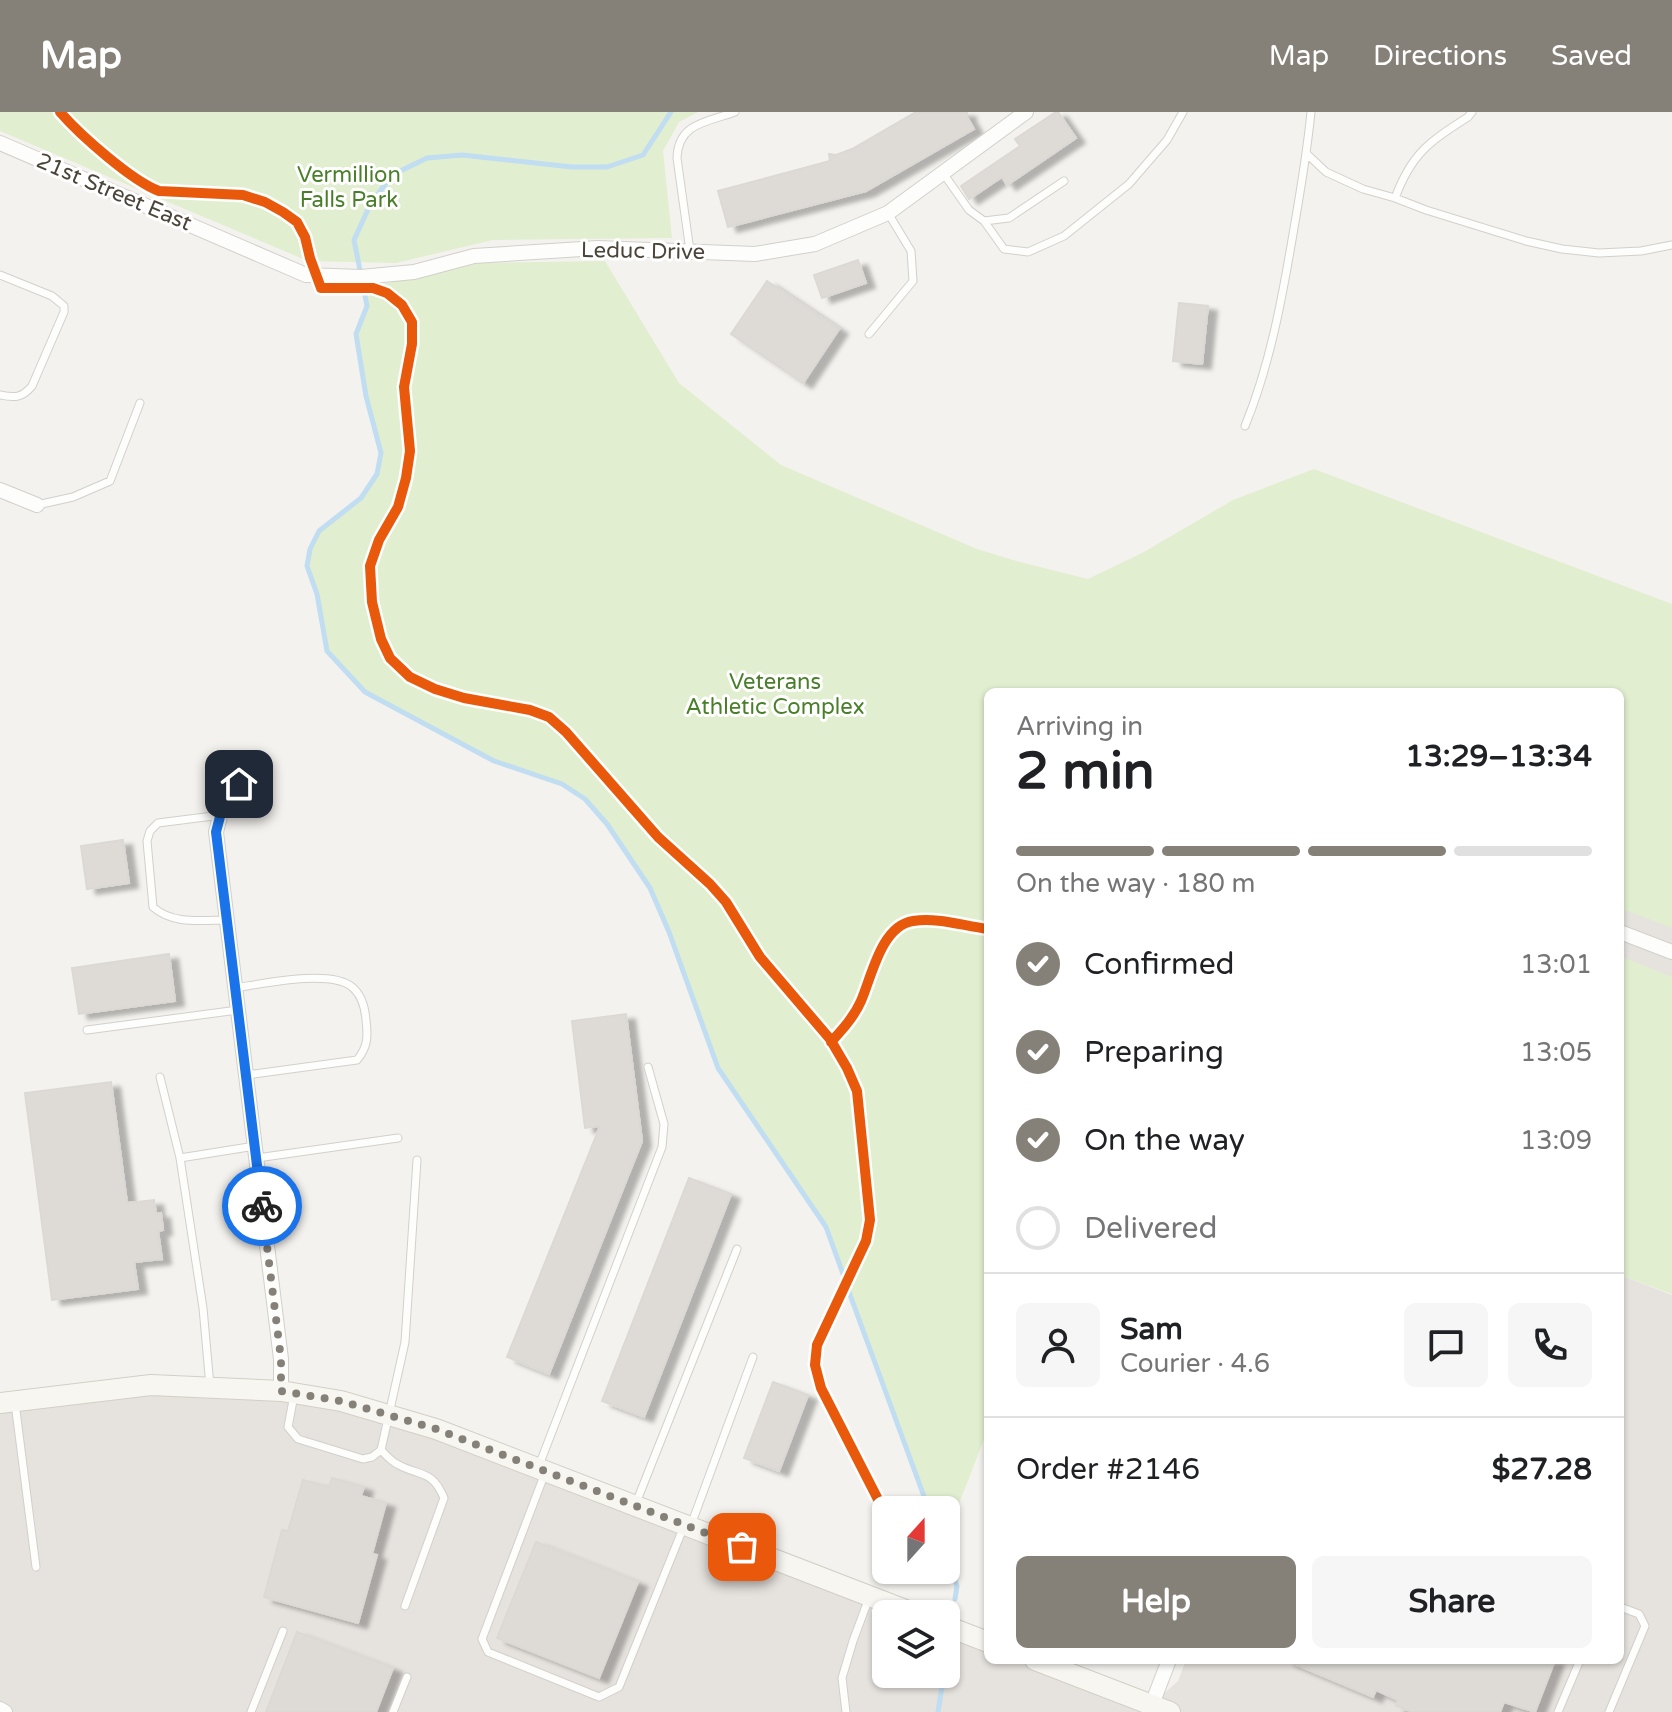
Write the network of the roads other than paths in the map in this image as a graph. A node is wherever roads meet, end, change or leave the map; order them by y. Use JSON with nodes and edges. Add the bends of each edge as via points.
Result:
{"nodes":[{"id":1,"x":735,"y":112,"type":"edge"},
{"id":2,"x":1026,"y":112,"type":"edge"},
{"id":3,"x":1183,"y":112,"type":"edge"},
{"id":4,"x":1311,"y":112,"type":"edge"},
{"id":5,"x":1472,"y":112,"type":"edge"},
{"id":6,"x":0,"y":143,"type":"edge"},
{"id":7,"x":1307,"y":154,"type":"junction"},
{"id":8,"x":943,"y":173,"type":"junction"},
{"id":9,"x":1064,"y":181,"type":"dead end"},
{"id":10,"x":1395,"y":198,"type":"junction"},
{"id":11,"x":888,"y":213,"type":"junction"},
{"id":12,"x":984,"y":221,"type":"junction"},
{"id":13,"x":228,"y":241,"type":"joint"},
{"id":14,"x":1672,"y":245,"type":"edge"},
{"id":15,"x":690,"y":251,"type":"junction"},
{"id":16,"x":0,"y":275,"type":"edge"},
{"id":17,"x":869,"y":334,"type":"dead end"},
{"id":18,"x":0,"y":395,"type":"edge"},
{"id":19,"x":140,"y":403,"type":"dead end"},
{"id":20,"x":1245,"y":426,"type":"dead end"},
{"id":21,"x":0,"y":490,"type":"edge"},
{"id":22,"x":37,"y":505,"type":"joint"},
{"id":23,"x":239,"y":784,"type":"dead end"},
{"id":24,"x":221,"y":815,"type":"junction"},
{"id":25,"x":227,"y":920,"type":"junction"},
{"id":26,"x":1624,"y":934,"type":"edge"},
{"id":27,"x":1672,"y":952,"type":"edge"},
{"id":28,"x":235,"y":988,"type":"junction"},
{"id":29,"x":238,"y":1010,"type":"junction"},
{"id":30,"x":87,"y":1030,"type":"dead end"},
{"id":31,"x":648,"y":1067,"type":"dead end"},
{"id":32,"x":246,"y":1075,"type":"junction"},
{"id":33,"x":160,"y":1077,"type":"dead end"},
{"id":34,"x":398,"y":1138,"type":"dead end"},
{"id":35,"x":256,"y":1152,"type":"junction"},
{"id":36,"x":180,"y":1158,"type":"junction"},
{"id":37,"x":417,"y":1160,"type":"dead end"},
{"id":38,"x":737,"y":1249,"type":"dead end"},
{"id":39,"x":753,"y":1357,"type":"dead end"},
{"id":40,"x":210,"y":1388,"type":"junction"},
{"id":41,"x":288,"y":1392,"type":"junction"},
{"id":42,"x":7,"y":1402,"type":"edge"},
{"id":43,"x":389,"y":1415,"type":"junction"},
{"id":44,"x":381,"y":1450,"type":"junction"},
{"id":45,"x":542,"y":1469,"type":"junction"},
{"id":46,"x":635,"y":1505,"type":"junction"},
{"id":47,"x":688,"y":1526,"type":"junction"},
{"id":48,"x":36,"y":1567,"type":"dead end"},
{"id":49,"x":870,"y":1596,"type":"junction"},
{"id":50,"x":880,"y":1600,"type":"edge"},
{"id":51,"x":405,"y":1606,"type":"dead end"},
{"id":52,"x":1624,"y":1608,"type":"edge"},
{"id":53,"x":283,"y":1631,"type":"dead end"},
{"id":54,"x":960,"y":1631,"type":"edge"},
{"id":55,"x":984,"y":1640,"type":"edge"},
{"id":56,"x":1045,"y":1664,"type":"edge"},
{"id":57,"x":1168,"y":1664,"type":"edge"},
{"id":58,"x":1578,"y":1664,"type":"edge"},
{"id":59,"x":407,"y":1677,"type":"dead end"},
{"id":60,"x":1157,"y":1710,"type":"edge"},
{"id":61,"x":251,"y":1712,"type":"edge"},
{"id":62,"x":393,"y":1712,"type":"edge"},
{"id":63,"x":846,"y":1712,"type":"edge"},
{"id":64,"x":1558,"y":1712,"type":"edge"},
{"id":65,"x":1609,"y":1712,"type":"edge"}],
"edges":[{"from":1,"to":15,"type":"lane","via":[[689,129],[677,147]]},
{"from":2,"to":8,"type":"street","name":"Leduc Drive"},
{"from":3,"to":12,"type":"lane","via":[[1129,184],[1064,236],[1028,252],[1004,249]]},
{"from":4,"to":7,"type":"lane"},
{"from":5,"to":10,"type":"lane","via":[[1419,152]]},
{"from":6,"to":13,"type":"street","name":"21st Street East"},
{"from":7,"to":10,"type":"lane","via":[[1326,172]]},
{"from":7,"to":20,"type":"lane","via":[[1285,285],[1260,388]]},
{"from":8,"to":11,"type":"street","name":"Leduc Drive"},
{"from":8,"to":12,"type":"lane","via":[[969,210]]},
{"from":9,"to":12,"type":"lane","via":[[1009,218]]},
{"from":10,"to":14,"type":"lane","via":[[1562,249],[1599,253]]},
{"from":11,"to":15,"type":"street","name":"Leduc Drive","via":[[815,244],[755,254]]},
{"from":11,"to":17,"type":"lane","via":[[911,251],[913,281]]},
{"from":13,"to":15,"type":"street","name":"Leduc Drive","via":[[306,275],[361,277],[414,272],[474,256],[597,248]]},
{"from":16,"to":18,"type":"lane","via":[[52,296],[64,312],[32,386],[23,396]]},
{"from":19,"to":22,"type":"lane","via":[[110,481]]},
{"from":21,"to":22,"type":"street"},
{"from":23,"to":24,"type":"street"},
{"from":24,"to":25,"type":"street","via":[[216,832]]},
{"from":24,"to":25,"type":"lane","via":[[158,823],[147,841],[153,907],[176,920]]},
{"from":25,"to":28,"type":"street"},
{"from":26,"to":27,"type":"street"},
{"from":28,"to":29,"type":"street"},
{"from":28,"to":32,"type":"lane","via":[[321,978],[352,986],[365,1004],[368,1037],[357,1060]]},
{"from":29,"to":30,"type":"lane"},
{"from":29,"to":32,"type":"street"},
{"from":31,"to":45,"type":"lane","via":[[664,1124],[662,1147]]},
{"from":32,"to":35,"type":"street"},
{"from":33,"to":36,"type":"lane"},
{"from":34,"to":35,"type":"lane"},
{"from":35,"to":36,"type":"lane"},
{"from":35,"to":41,"type":"street"},
{"from":36,"to":40,"type":"lane"},
{"from":37,"to":43,"type":"lane","via":[[405,1342]]},
{"from":38,"to":46,"type":"lane"},
{"from":39,"to":47,"type":"lane"},
{"from":40,"to":41,"type":"street"},
{"from":40,"to":42,"type":"street","via":[[151,1385]]},
{"from":41,"to":43,"type":"street"},
{"from":41,"to":44,"type":"lane","via":[[288,1427],[298,1439],[363,1459]]},
{"from":42,"to":48,"type":"lane"},
{"from":43,"to":44,"type":"lane"},
{"from":43,"to":45,"type":"street"},
{"from":44,"to":51,"type":"lane","via":[[395,1464],[429,1476],[444,1498]]},
{"from":45,"to":46,"type":"street"},
{"from":45,"to":47,"type":"lane","via":[[482,1639],[488,1652],[599,1697],[619,1687]]},
{"from":46,"to":47,"type":"street"},
{"from":47,"to":49,"type":"street"},
{"from":49,"to":50,"type":"street"},
{"from":49,"to":63,"type":"lane","via":[[842,1678]]},
{"from":52,"to":65,"type":"lane","via":[[1639,1614],[1645,1626]]},
{"from":53,"to":61,"type":"lane"},
{"from":54,"to":55,"type":"street"},
{"from":56,"to":60,"type":"street"},
{"from":57,"to":60,"type":"street"},
{"from":58,"to":64,"type":"lane"},
{"from":59,"to":62,"type":"lane"}]}
